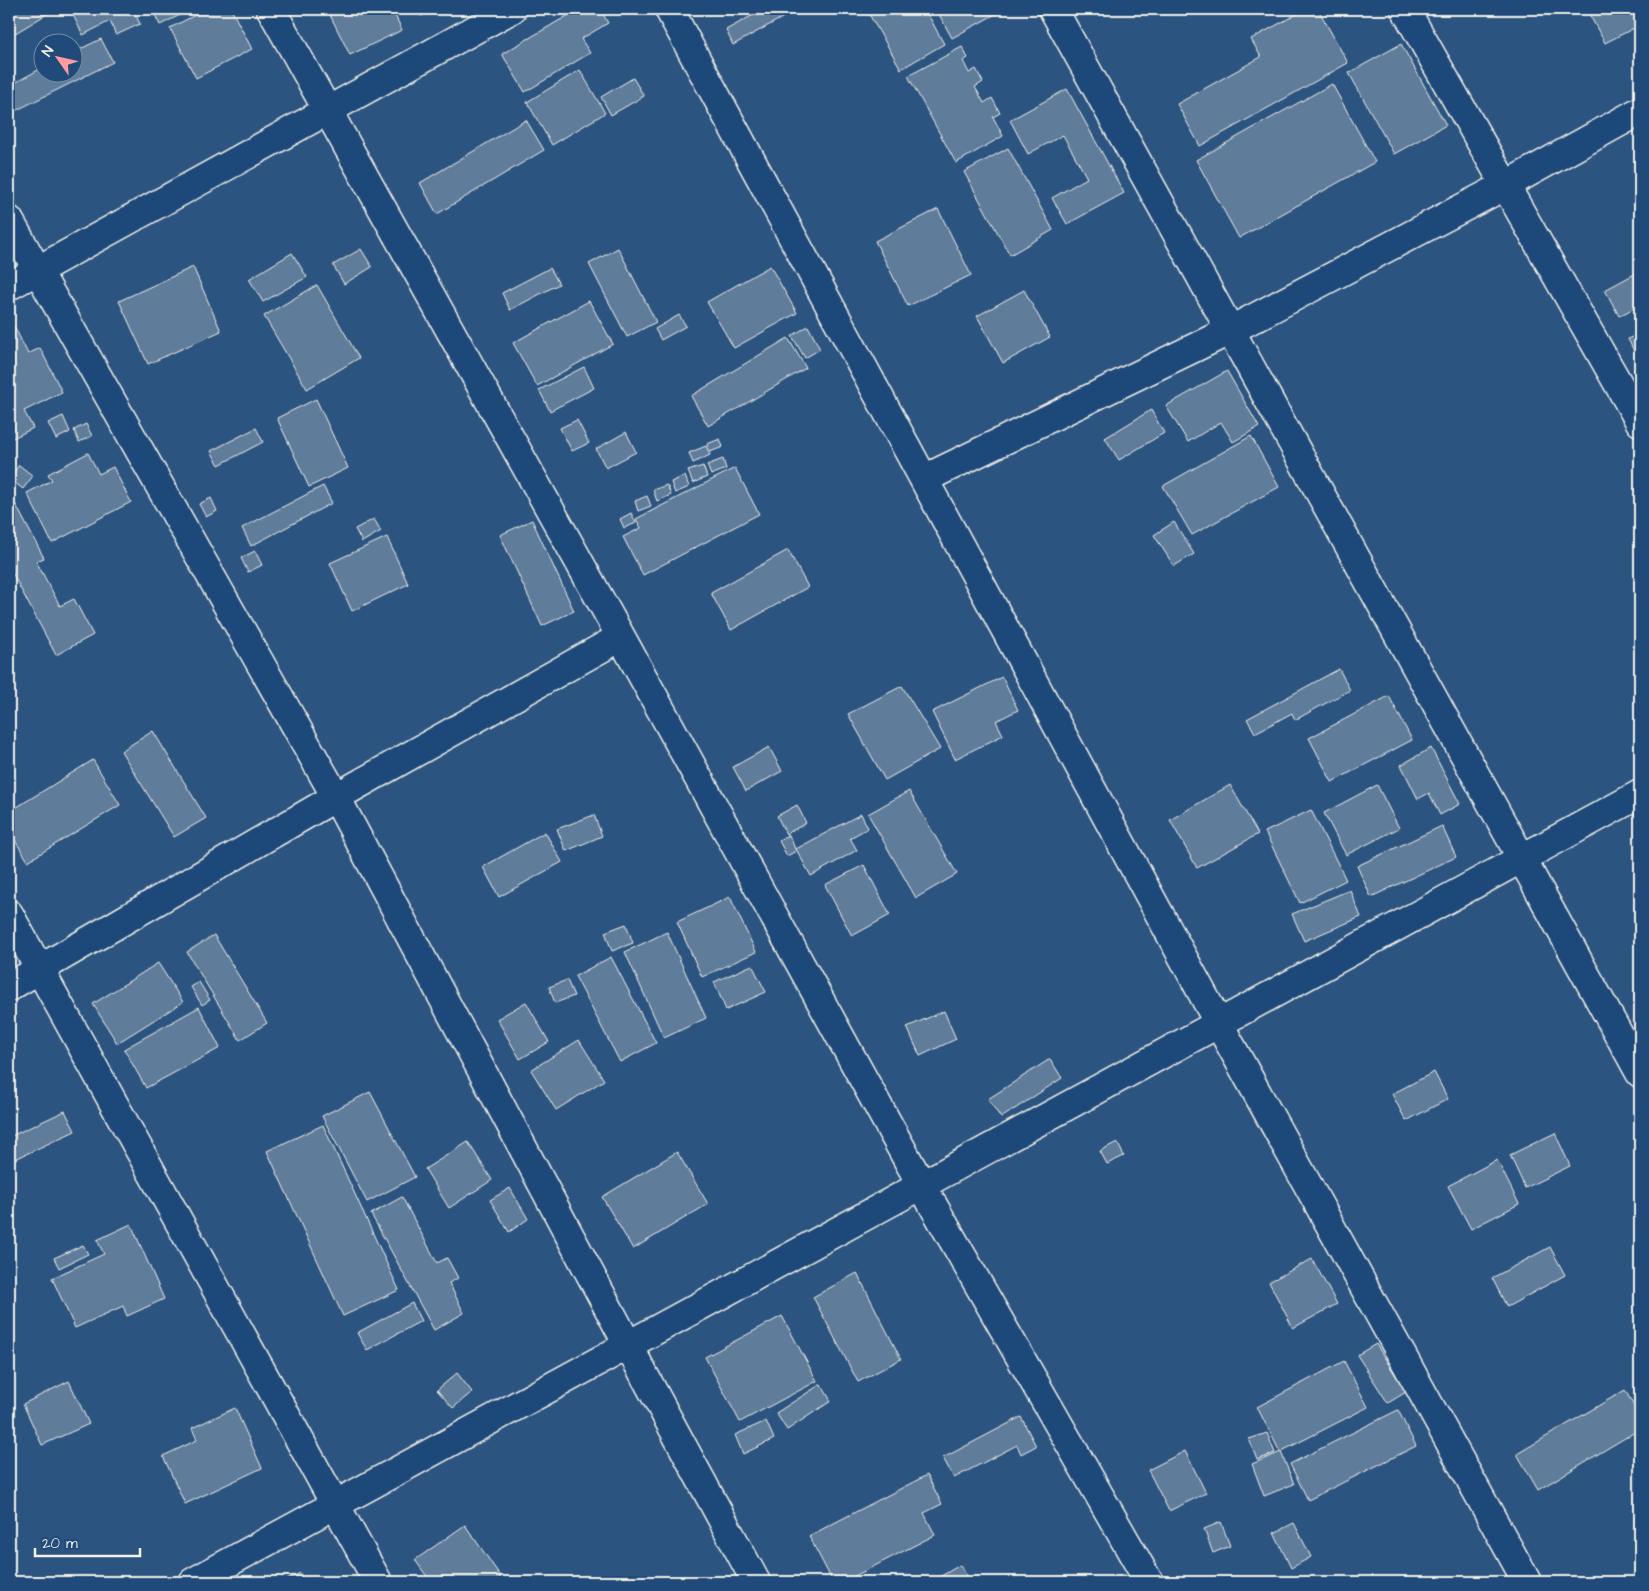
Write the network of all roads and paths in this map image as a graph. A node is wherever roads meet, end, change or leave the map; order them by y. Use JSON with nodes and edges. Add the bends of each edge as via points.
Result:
{"nodes":[{"id":1,"x":271,"y":9,"type":"edge"},
{"id":2,"x":512,"y":9,"type":"edge"},
{"id":3,"x":669,"y":9,"type":"edge"},
{"id":4,"x":1054,"y":9,"type":"edge"},
{"id":5,"x":1405,"y":9,"type":"edge"},
{"id":6,"x":327,"y":110,"type":"junction"},
{"id":7,"x":1640,"y":111,"type":"edge"},
{"id":8,"x":1506,"y":185,"type":"junction"},
{"id":9,"x":9,"y":220,"type":"edge"},
{"id":10,"x":37,"y":270,"type":"junction"},
{"id":11,"x":9,"y":286,"type":"edge"},
{"id":12,"x":1231,"y":330,"type":"junction"},
{"id":13,"x":1640,"y":422,"type":"edge"},
{"id":14,"x":924,"y":479,"type":"junction"},
{"id":15,"x":621,"y":637,"type":"junction"},
{"id":16,"x":1640,"y":794,"type":"edge"},
{"id":17,"x":336,"y":797,"type":"junction"},
{"id":18,"x":1522,"y":858,"type":"junction"},
{"id":19,"x":9,"y":914,"type":"edge"},
{"id":20,"x":40,"y":970,"type":"junction"},
{"id":21,"x":9,"y":987,"type":"edge"},
{"id":22,"x":1219,"y":1024,"type":"junction"},
{"id":23,"x":1640,"y":1073,"type":"edge"},
{"id":24,"x":922,"y":1186,"type":"junction"},
{"id":25,"x":628,"y":1345,"type":"junction"},
{"id":26,"x":335,"y":1504,"type":"junction"},
{"id":27,"x":193,"y":1582,"type":"edge"},
{"id":28,"x":378,"y":1582,"type":"edge"},
{"id":29,"x":756,"y":1582,"type":"edge"},
{"id":30,"x":1150,"y":1582,"type":"edge"},
{"id":31,"x":1526,"y":1582,"type":"edge"}],
"edges":[{"from":1,"to":6,"type":"street"},
{"from":2,"to":6,"type":"street"},
{"from":3,"to":14,"type":"street"},
{"from":4,"to":12,"type":"street"},
{"from":5,"to":8,"type":"street"},
{"from":6,"to":10,"type":"street"},
{"from":6,"to":15,"type":"street"},
{"from":7,"to":8,"type":"street"},
{"from":8,"to":12,"type":"street"},
{"from":8,"to":13,"type":"street"},
{"from":9,"to":10,"type":"street"},
{"from":10,"to":11,"type":"street"},
{"from":10,"to":17,"type":"street"},
{"from":12,"to":14,"type":"street"},
{"from":12,"to":18,"type":"street"},
{"from":14,"to":22,"type":"street"},
{"from":15,"to":17,"type":"street"},
{"from":15,"to":24,"type":"street"},
{"from":16,"to":18,"type":"street"},
{"from":17,"to":20,"type":"street"},
{"from":17,"to":25,"type":"street"},
{"from":18,"to":22,"type":"street"},
{"from":18,"to":23,"type":"street"},
{"from":19,"to":20,"type":"street"},
{"from":20,"to":21,"type":"street"},
{"from":20,"to":26,"type":"street"},
{"from":22,"to":24,"type":"street"},
{"from":22,"to":31,"type":"street"},
{"from":24,"to":25,"type":"street"},
{"from":24,"to":30,"type":"street"},
{"from":25,"to":26,"type":"street"},
{"from":25,"to":29,"type":"street"},
{"from":26,"to":27,"type":"street"},
{"from":26,"to":28,"type":"street"}]}
